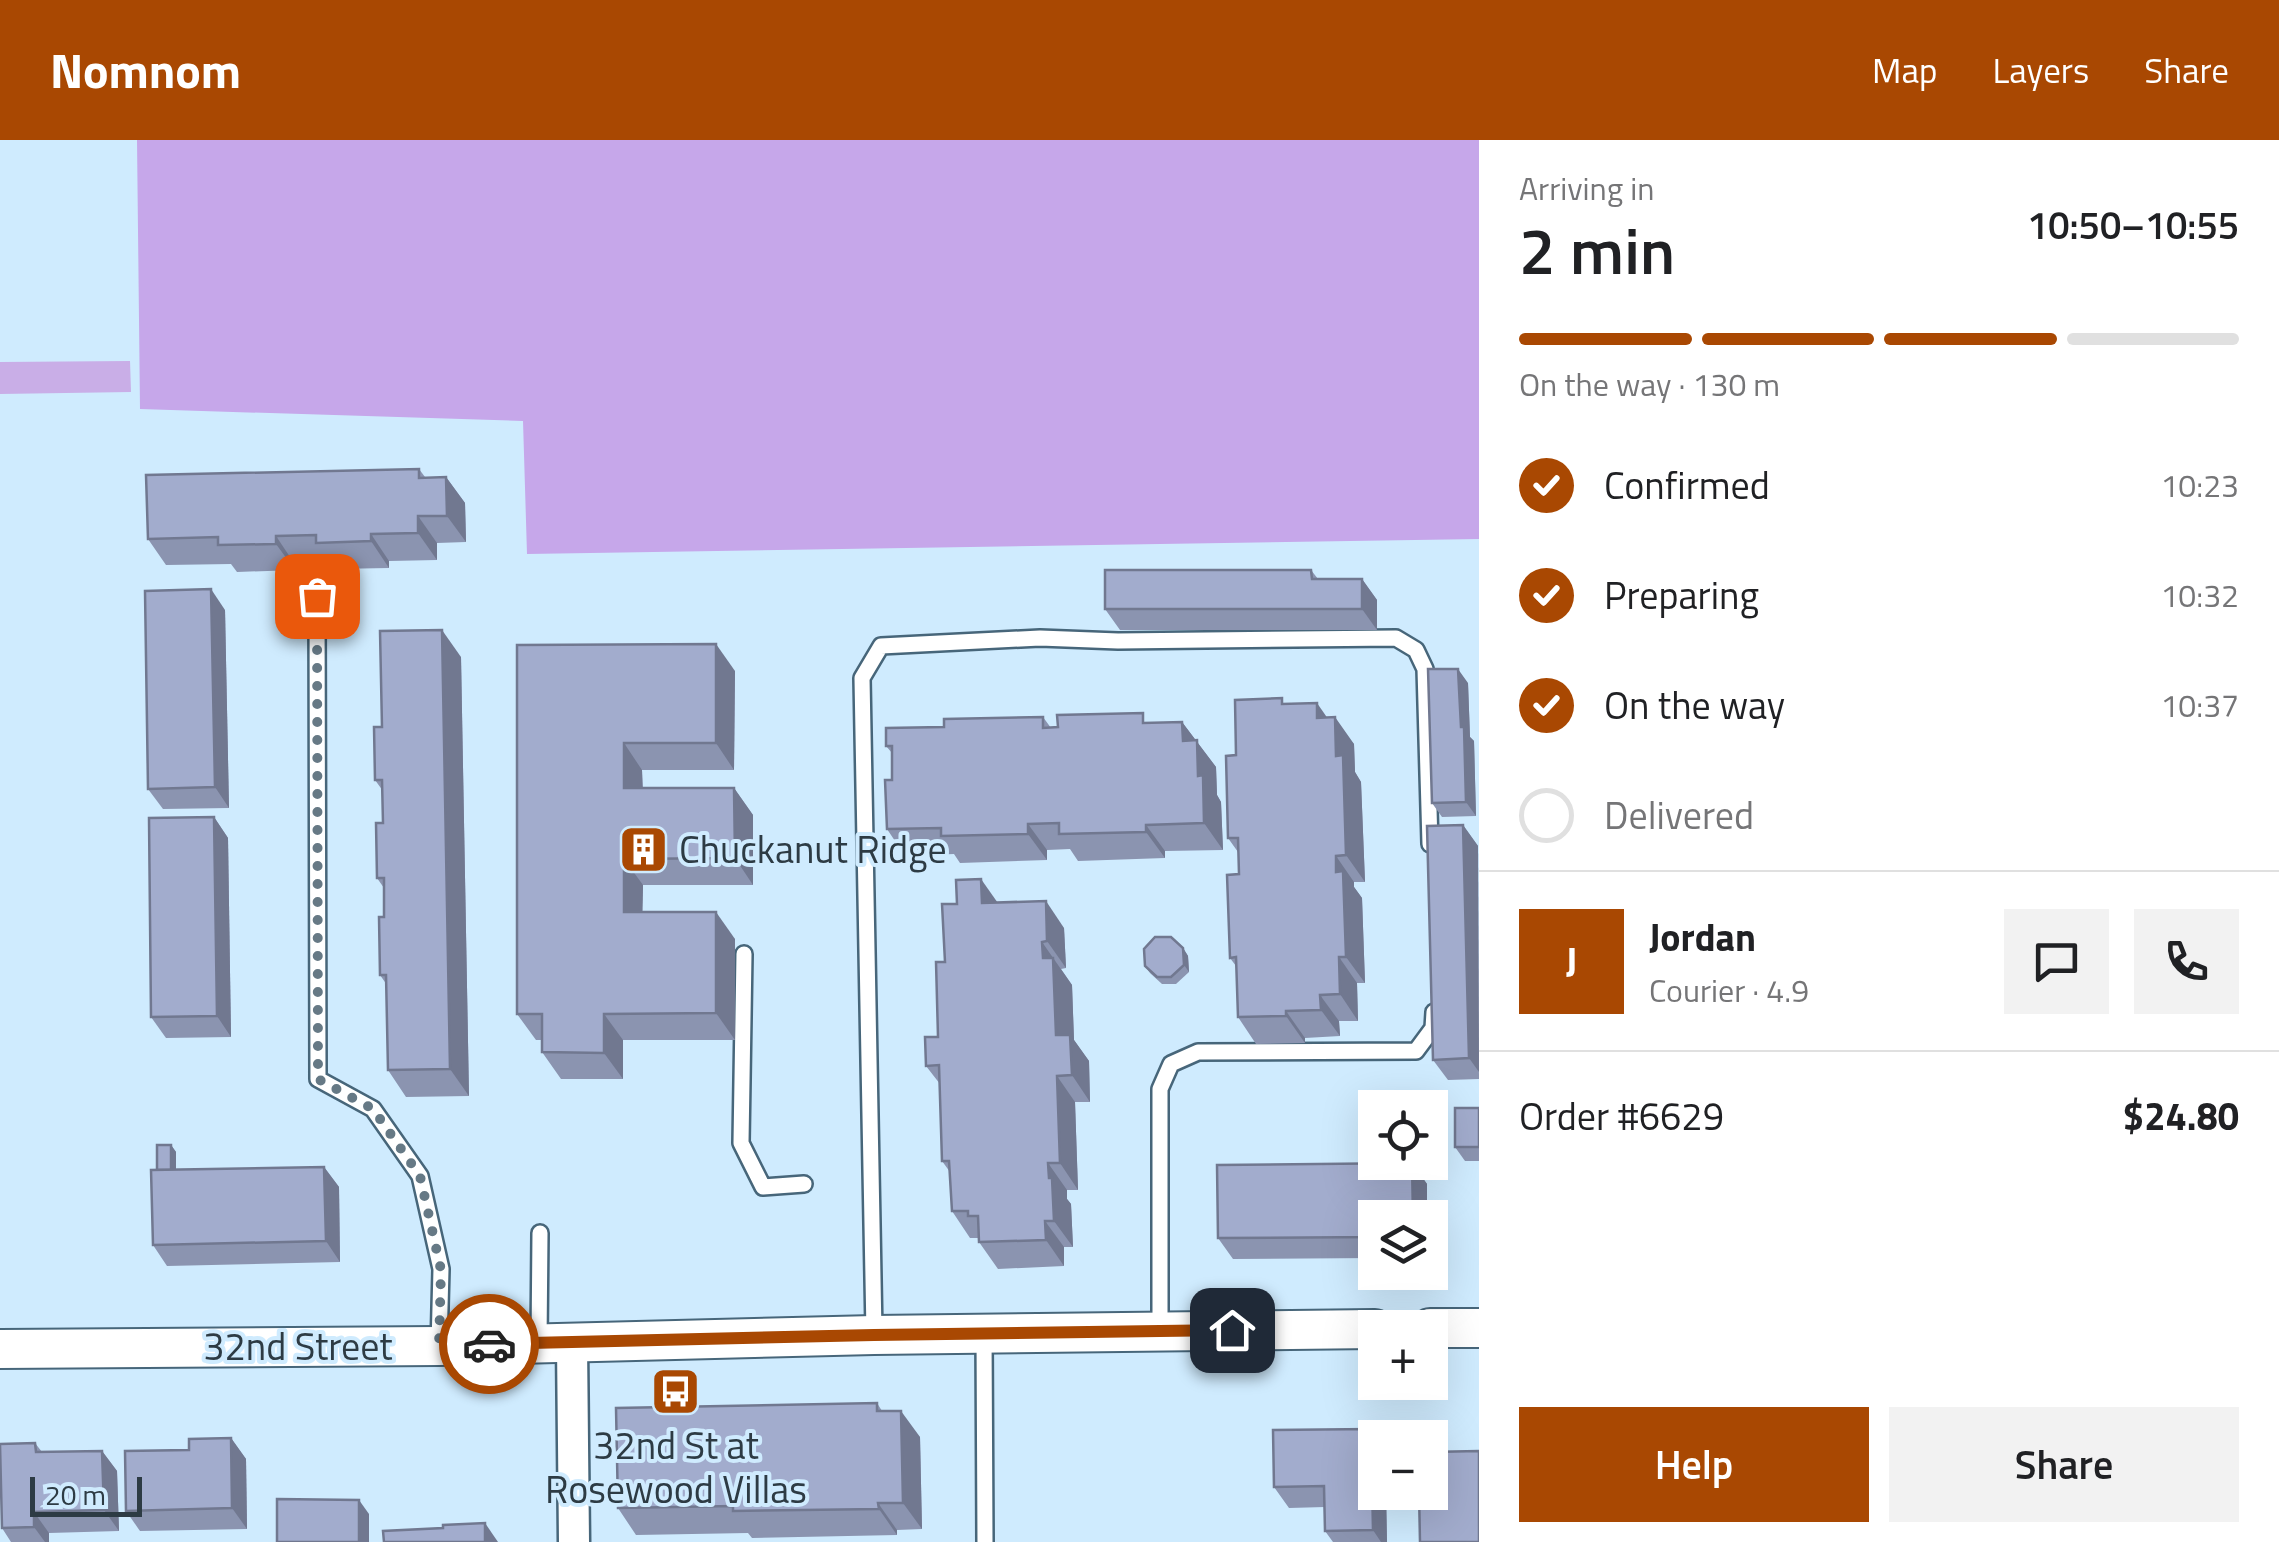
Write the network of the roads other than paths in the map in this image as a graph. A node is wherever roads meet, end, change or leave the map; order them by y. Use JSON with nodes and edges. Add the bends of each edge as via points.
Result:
{"nodes":[{"id":1,"x":317,"y":596,"type":"dead end"},
{"id":2,"x":1430,"y":867,"type":"edge"},
{"id":3,"x":744,"y":954,"type":"dead end"},
{"id":4,"x":1434,"y":1005,"type":"edge"},
{"id":5,"x":804,"y":1184,"type":"dead end"},
{"id":6,"x":540,"y":1232,"type":"dead end"},
{"id":7,"x":1448,"y":1328,"type":"edge"},
{"id":8,"x":1479,"y":1328,"type":"edge"},
{"id":9,"x":1358,"y":1329,"type":"edge"},
{"id":10,"x":1160,"y":1330,"type":"junction"},
{"id":11,"x":984,"y":1333,"type":"junction"},
{"id":12,"x":874,"y":1335,"type":"junction"},
{"id":13,"x":556,"y":1343,"type":"junction"},
{"id":14,"x":439,"y":1346,"type":"junction"},
{"id":15,"x":0,"y":1349,"type":"edge"},
{"id":16,"x":574,"y":1542,"type":"edge"},
{"id":17,"x":984,"y":1542,"type":"edge"}],
"edges":[{"from":1,"to":14,"type":"lane","via":[[318,1079],[373,1109],[420,1176],[441,1270]]},
{"from":2,"to":12,"type":"lane","via":[[1426,669],[1416,650],[1396,638],[1040,638],[881,646],[862,678]]},
{"from":3,"to":5,"type":"lane","via":[[742,1145],[763,1187]]},
{"from":4,"to":10,"type":"lane","via":[[1433,1028],[1416,1051],[1198,1052],[1171,1064],[1160,1088]]},
{"from":6,"to":13,"type":"lane"},
{"from":7,"to":8,"type":"street"},
{"from":9,"to":10,"type":"street","name":"32nd Street"},
{"from":10,"to":11,"type":"street","name":"32nd Street"},
{"from":11,"to":12,"type":"street","name":"32nd Street"},
{"from":11,"to":17,"type":"lane"},
{"from":12,"to":13,"type":"street","name":"32nd Street"},
{"from":13,"to":14,"type":"street","name":"32nd Street"},
{"from":13,"to":16,"type":"street"},
{"from":14,"to":15,"type":"street","name":"32nd Street"}]}
